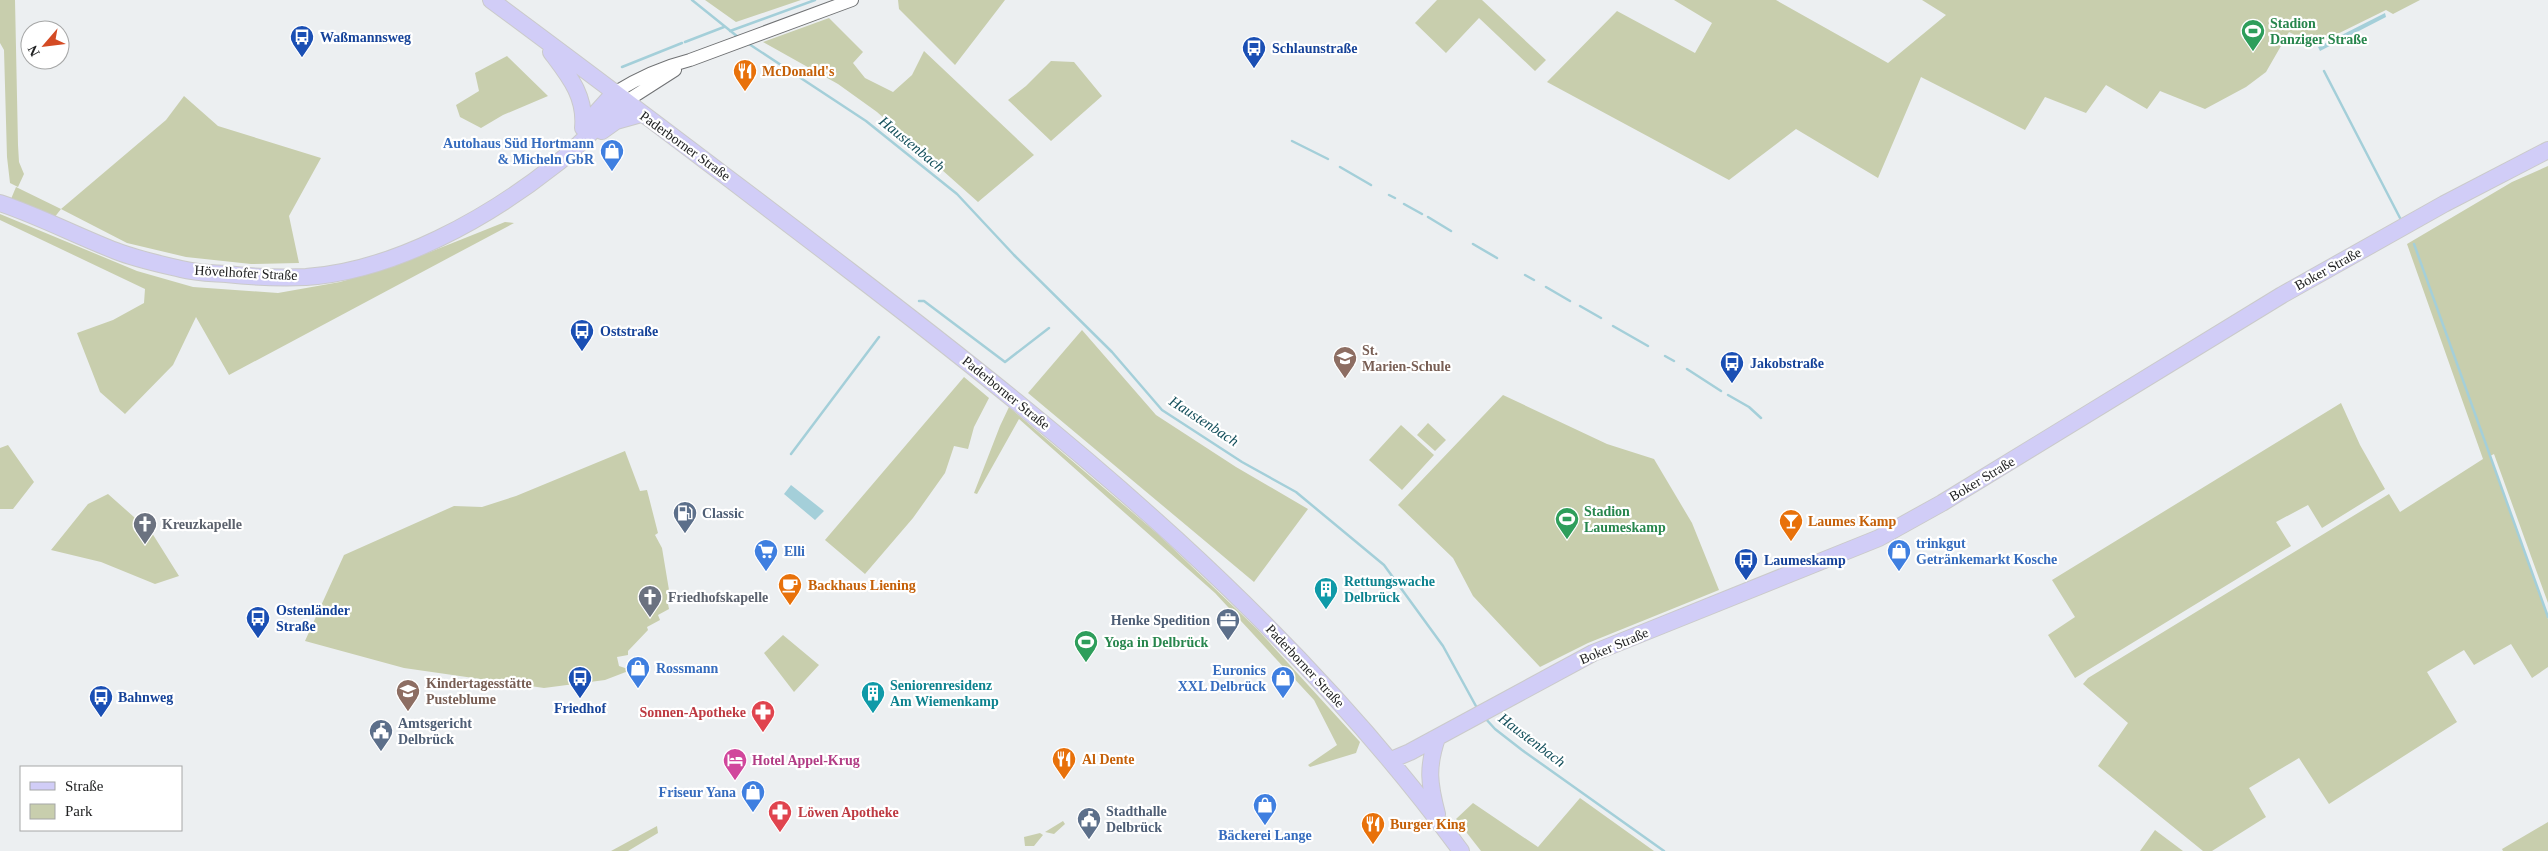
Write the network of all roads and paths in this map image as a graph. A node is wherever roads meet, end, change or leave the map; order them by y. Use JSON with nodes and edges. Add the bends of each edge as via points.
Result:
{"nodes":[{"id":1,"x":492,"y":0,"type":"edge"},
{"id":2,"x":852,"y":0,"type":"edge"},
{"id":3,"x":541,"y":38,"type":"junction"},
{"id":4,"x":620,"y":98,"type":"junction"},
{"id":5,"x":641,"y":114,"type":"junction"},
{"id":6,"x":584,"y":134,"type":"junction"},
{"id":7,"x":2548,"y":150,"type":"edge"},
{"id":8,"x":0,"y":203,"type":"edge"},
{"id":9,"x":1437,"y":738,"type":"junction"},
{"id":10,"x":1391,"y":760,"type":"junction"},
{"id":11,"x":1438,"y":820,"type":"junction"},
{"id":12,"x":1461,"y":851,"type":"edge"}],
"edges":[{"from":1,"to":3,"type":"main road","name":"Paderborner Straße"},
{"from":2,"to":4,"type":"street","via":[[690,60]]},
{"from":3,"to":4,"type":"main road","name":"Paderborner Straße"},
{"from":3,"to":6,"type":"main road","via":[[579,94]]},
{"from":4,"to":5,"type":"main road","name":"Paderborner Straße"},
{"from":4,"to":6,"type":"main road","name":"Hövelhofer Straße","via":[[607,116]]},
{"from":5,"to":6,"type":"main road"},
{"from":5,"to":10,"type":"main road","name":"Paderborner Straße","via":[[946,344],[1098,468],[1274,631]]},
{"from":6,"to":8,"type":"main road","name":"Hövelhofer Straße","via":[[564,158],[499,206],[442,236],[392,258],[307,277],[251,277],[184,270],[118,252]]},
{"from":7,"to":9,"type":"main road","name":"Boker Straße","via":[[2282,295],[1879,538],[1593,653]]},
{"from":9,"to":10,"type":"main road","name":"Boker Straße"},
{"from":9,"to":11,"type":"main road","via":[[1429,775]]},
{"from":10,"to":11,"type":"main road","name":"Paderborner Straße"},
{"from":11,"to":12,"type":"main road","name":"Paderborner Straße"}]}
